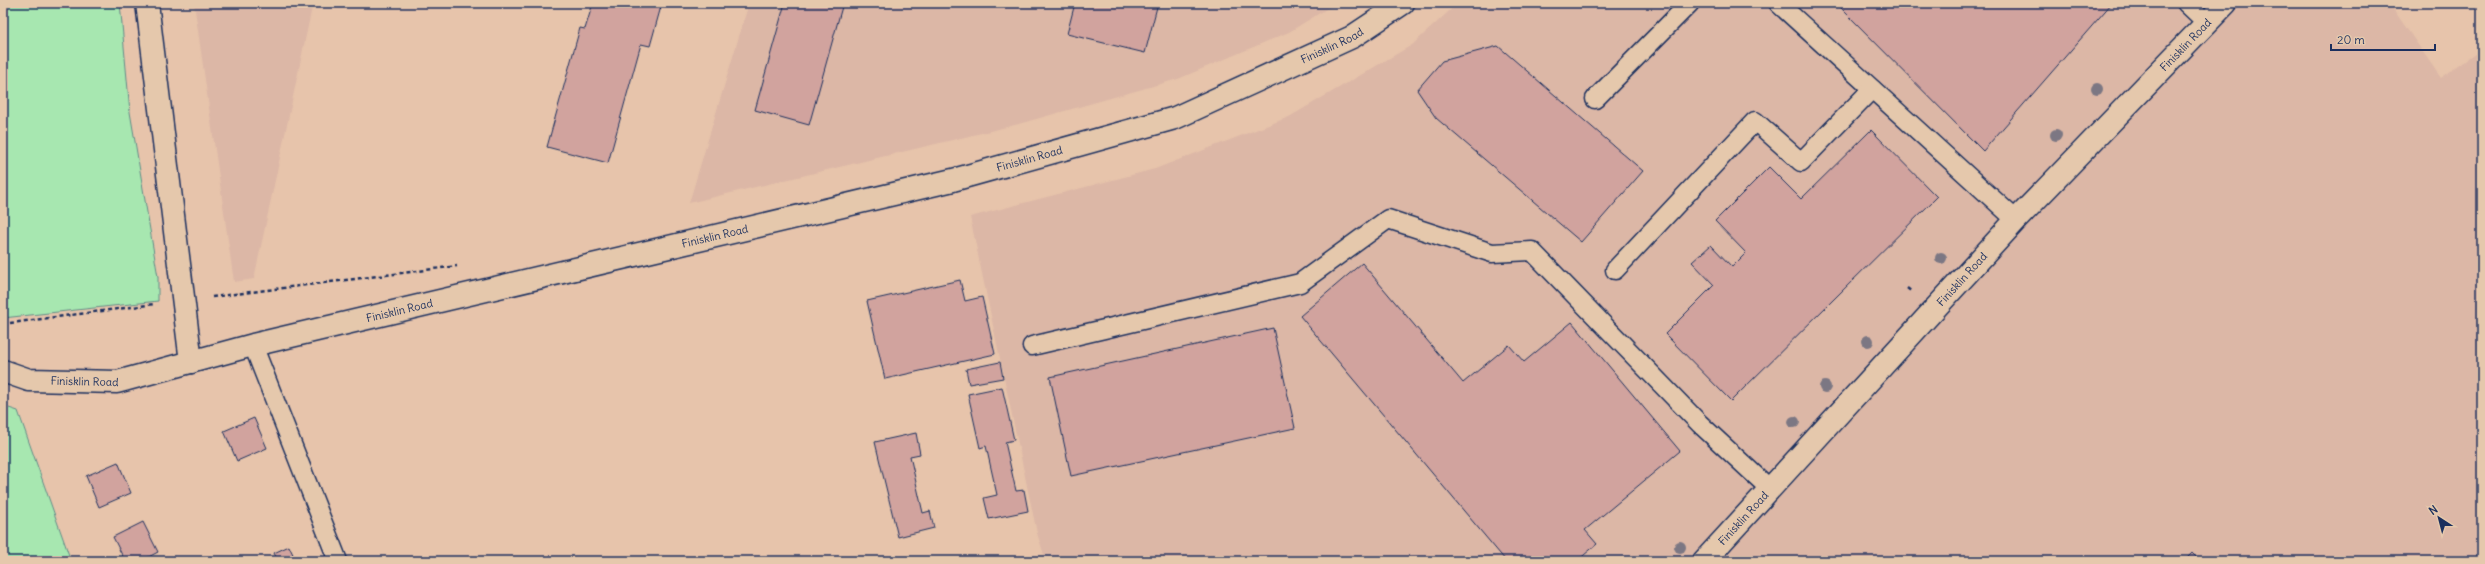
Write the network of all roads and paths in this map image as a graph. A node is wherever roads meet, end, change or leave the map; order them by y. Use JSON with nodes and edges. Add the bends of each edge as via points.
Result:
{"nodes":[{"id":1,"x":147,"y":3,"type":"edge"},
{"id":2,"x":1403,"y":3,"type":"edge"},
{"id":3,"x":1690,"y":3,"type":"edge"},
{"id":4,"x":1778,"y":3,"type":"edge"},
{"id":5,"x":2186,"y":3,"type":"edge"},
{"id":6,"x":2226,"y":3,"type":"edge"},
{"id":7,"x":2206,"y":22,"type":"junction"},
{"id":8,"x":1872,"y":89,"type":"junction"},
{"id":9,"x":1595,"y":99,"type":"dead end"},
{"id":10,"x":2016,"y":220,"type":"junction"},
{"id":11,"x":460,"y":266,"type":"dead end"},
{"id":12,"x":1615,"y":270,"type":"dead end"},
{"id":13,"x":183,"y":300,"type":"junction"},
{"id":14,"x":3,"y":324,"type":"edge"},
{"id":15,"x":253,"y":345,"type":"junction"},
{"id":16,"x":1032,"y":346,"type":"dead end"},
{"id":17,"x":191,"y":362,"type":"junction"},
{"id":18,"x":3,"y":371,"type":"edge"},
{"id":19,"x":1770,"y":489,"type":"junction"},
{"id":20,"x":338,"y":561,"type":"edge"},
{"id":21,"x":1704,"y":561,"type":"edge"}],
"edges":[{"from":1,"to":13,"type":"street"},
{"from":2,"to":15,"type":"street","name":"Finisklin Road","via":[[1352,37],[1174,118],[901,193]]},
{"from":3,"to":9,"type":"lane"},
{"from":4,"to":8,"type":"lane"},
{"from":5,"to":7,"type":"lane"},
{"from":6,"to":7,"type":"street","name":"Finisklin Road"},
{"from":7,"to":10,"type":"street","name":"Finisklin Road"},
{"from":8,"to":10,"type":"lane"},
{"from":8,"to":12,"type":"lane","via":[[1801,162],[1755,121]]},
{"from":10,"to":19,"type":"street","name":"Finisklin Road"},
{"from":11,"to":13,"type":"path"},
{"from":13,"to":14,"type":"path"},
{"from":13,"to":17,"type":"street"},
{"from":15,"to":17,"type":"street","name":"Finisklin Road"},
{"from":15,"to":20,"type":"lane"},
{"from":16,"to":19,"type":"lane","via":[[1300,283],[1388,219],[1492,253],[1532,251],[1700,424]]},
{"from":17,"to":18,"type":"street","name":"Finisklin Road","via":[[118,382],[29,380]]},
{"from":19,"to":21,"type":"street","name":"Finisklin Road"}]}
